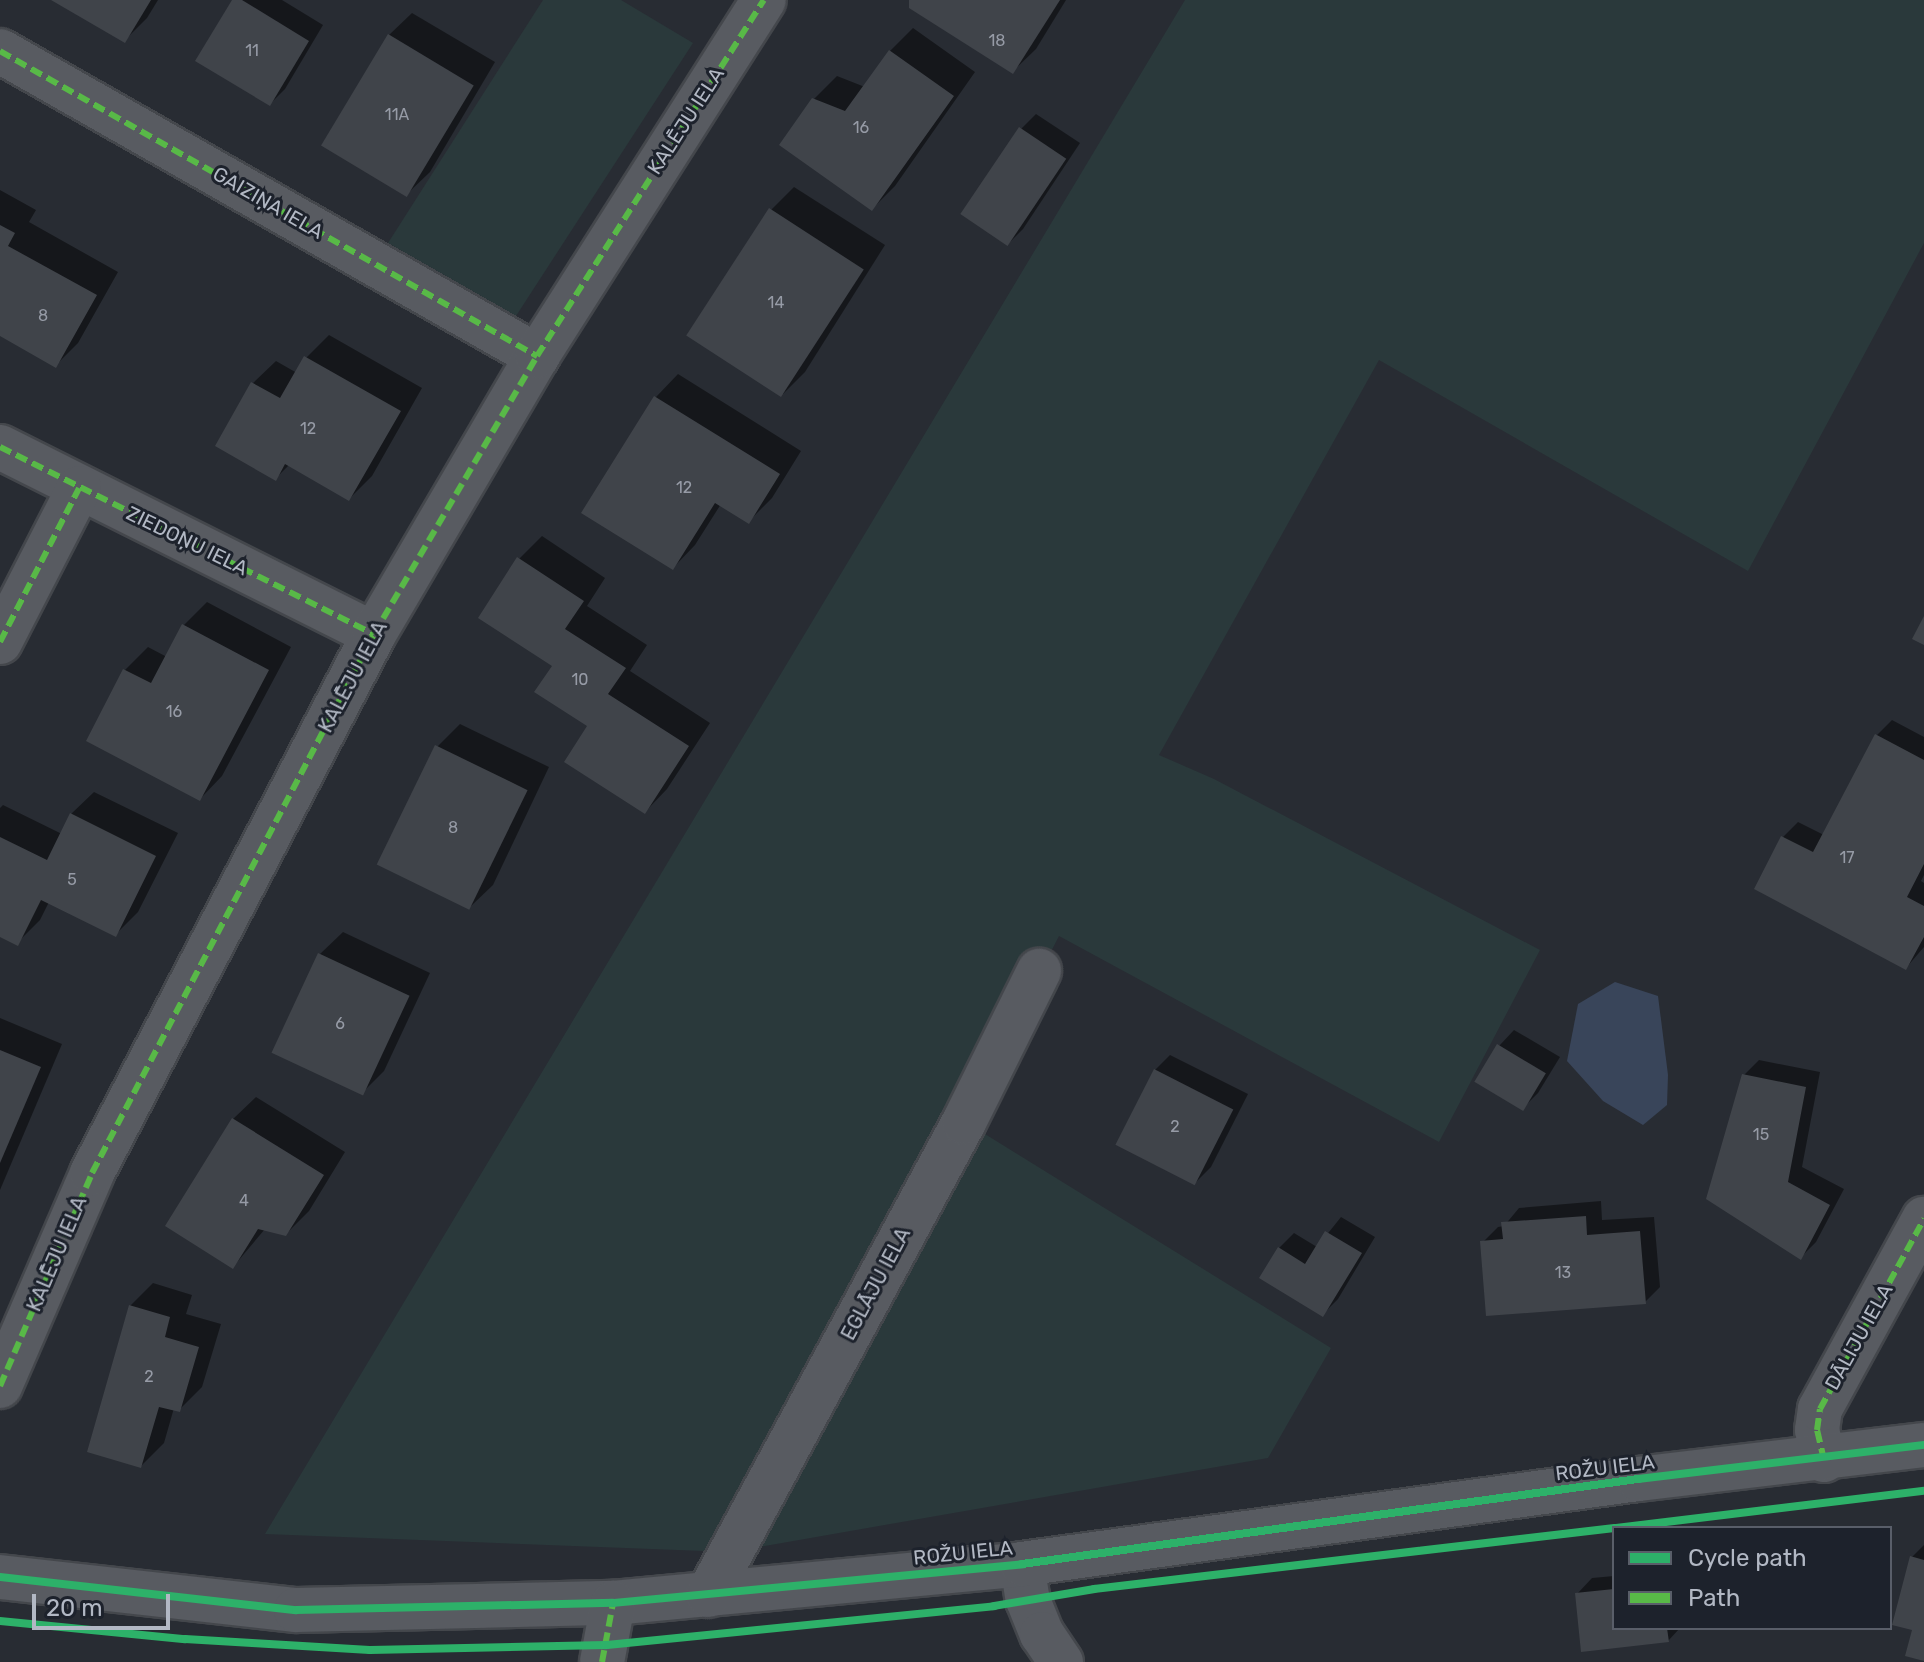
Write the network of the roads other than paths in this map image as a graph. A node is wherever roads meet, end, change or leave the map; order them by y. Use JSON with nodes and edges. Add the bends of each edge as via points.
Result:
{"nodes":[{"id":1,"x":764,"y":0,"type":"edge"},
{"id":2,"x":0,"y":51,"type":"edge"},
{"id":3,"x":537,"y":356,"type":"junction"},
{"id":4,"x":0,"y":447,"type":"edge"},
{"id":5,"x":79,"y":488,"type":"junction"},
{"id":6,"x":374,"y":634,"type":"junction"},
{"id":7,"x":0,"y":642,"type":"edge"},
{"id":8,"x":1039,"y":971,"type":"dead end"},
{"id":9,"x":1924,"y":1219,"type":"edge"},
{"id":10,"x":0,"y":1386,"type":"edge"},
{"id":11,"x":1924,"y":1445,"type":"edge"},
{"id":12,"x":1824,"y":1460,"type":"junction"},
{"id":13,"x":1022,"y":1564,"type":"junction"},
{"id":14,"x":0,"y":1577,"type":"edge"},
{"id":15,"x":708,"y":1595,"type":"junction"},
{"id":16,"x":613,"y":1603,"type":"junction"},
{"id":17,"x":602,"y":1662,"type":"edge"},
{"id":18,"x":1061,"y":1662,"type":"edge"}],
"edges":[{"from":1,"to":3,"type":"street","name":"KALĒJU IELA"},
{"from":2,"to":3,"type":"street","name":"GAIZIŅA IELA"},
{"from":3,"to":6,"type":"street","name":"KALĒJU IELA"},
{"from":4,"to":5,"type":"street","name":"ZIEDOŅU IELA"},
{"from":5,"to":6,"type":"street","name":"ZIEDOŅU IELA"},
{"from":5,"to":7,"type":"street"},
{"from":6,"to":10,"type":"street","name":"KALĒJU IELA","via":[[92,1173]]},
{"from":8,"to":15,"type":"street","name":"EGLĀJU IELA","via":[[964,1122]]},
{"from":9,"to":12,"type":"street","name":"DĀLIJU IELA","via":[[1820,1409],[1817,1430]]},
{"from":11,"to":12,"type":"street","name":"ROŽU IELA"},
{"from":12,"to":13,"type":"street","name":"ROŽU IELA","via":[[1638,1479]]},
{"from":13,"to":15,"type":"street","name":"ROŽU IELA"},
{"from":13,"to":18,"type":"street","via":[[1028,1600]]},
{"from":14,"to":16,"type":"street","name":"ROŽU IELA","via":[[296,1610]]},
{"from":15,"to":16,"type":"street","name":"ROŽU IELA"},
{"from":16,"to":17,"type":"street"}]}
